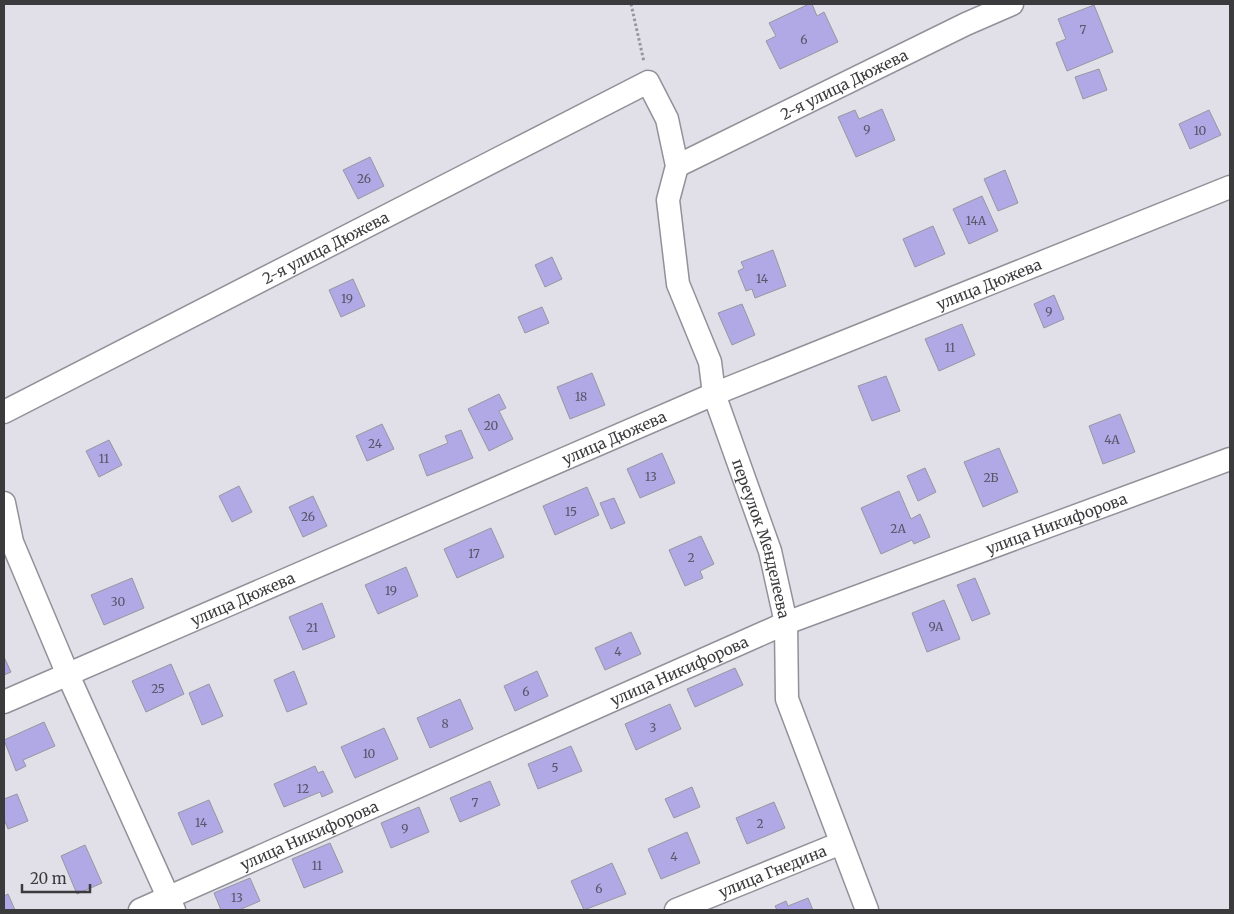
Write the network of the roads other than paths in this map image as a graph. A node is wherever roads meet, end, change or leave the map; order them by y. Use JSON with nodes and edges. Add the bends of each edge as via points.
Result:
{"nodes":[{"id":1,"x":1012,"y":4,"type":"edge"},
{"id":2,"x":677,"y":166,"type":"junction"},
{"id":3,"x":1230,"y":187,"type":"edge"},
{"id":4,"x":714,"y":394,"type":"junction"},
{"id":5,"x":4,"y":412,"type":"edge"},
{"id":6,"x":1230,"y":459,"type":"edge"},
{"id":7,"x":4,"y":503,"type":"edge"},
{"id":8,"x":786,"y":623,"type":"junction"},
{"id":9,"x":68,"y":675,"type":"junction"},
{"id":10,"x":4,"y":702,"type":"edge"},
{"id":11,"x":841,"y":843,"type":"junction"},
{"id":12,"x":172,"y":904,"type":"edge"},
{"id":13,"x":140,"y":910,"type":"edge"},
{"id":14,"x":676,"y":910,"type":"edge"},
{"id":15,"x":867,"y":910,"type":"edge"}],
"edges":[{"from":1,"to":2,"type":"street","name":"2-я улица Дюжева"},
{"from":2,"to":4,"type":"street","name":"переулок Менделеева","via":[[668,200],[678,284],[710,362]]},
{"from":2,"to":5,"type":"street","name":"2-я улица Дюжева","via":[[667,119],[648,82]]},
{"from":3,"to":4,"type":"street","name":"улица Дюжева"},
{"from":4,"to":8,"type":"street","name":"переулок Менделеева","via":[[770,551]]},
{"from":4,"to":9,"type":"street","name":"улица Дюжева"},
{"from":6,"to":8,"type":"street","name":"улица Никифорова"},
{"from":7,"to":9,"type":"street","via":[[12,542]]},
{"from":8,"to":11,"type":"street","name":"переулок Менделеева","via":[[787,699]]},
{"from":8,"to":12,"type":"street","name":"улица Никифорова"},
{"from":9,"to":10,"type":"street","name":"улица Дюжева"},
{"from":9,"to":12,"type":"street"},
{"from":11,"to":14,"type":"street","name":"улица Гнедина"},
{"from":11,"to":15,"type":"street","name":"переулок Менделеева"},
{"from":12,"to":13,"type":"street","name":"улица Никифорова"}]}
